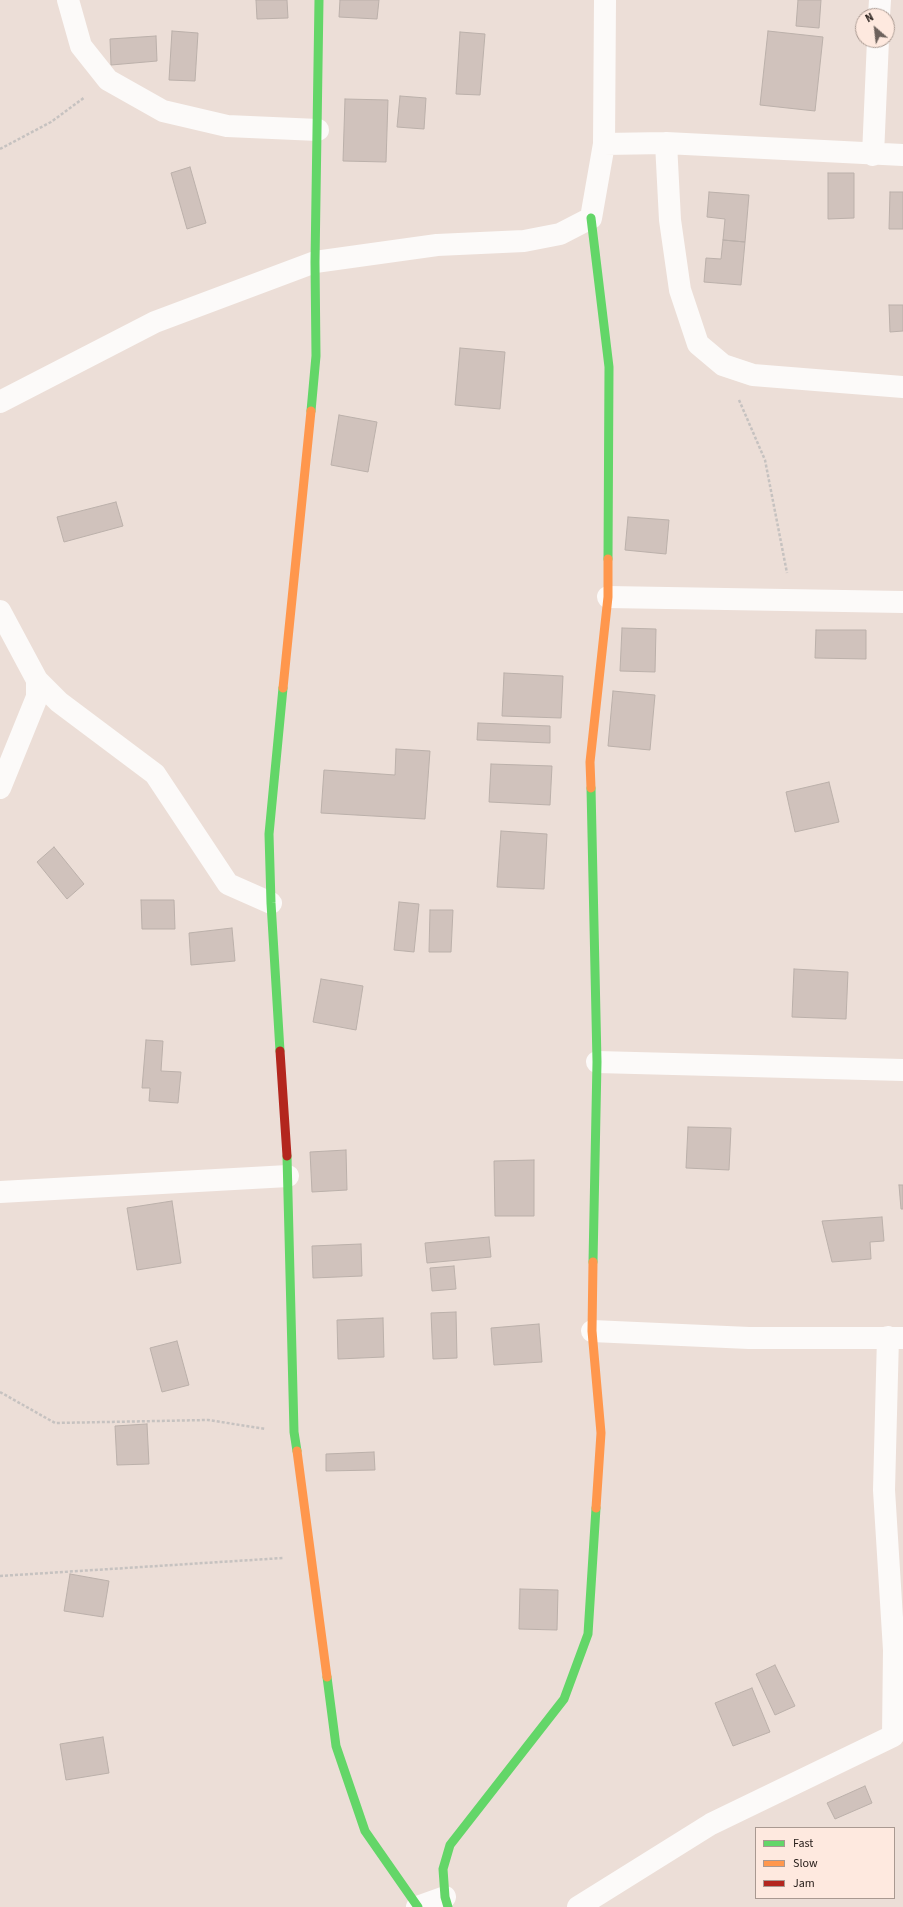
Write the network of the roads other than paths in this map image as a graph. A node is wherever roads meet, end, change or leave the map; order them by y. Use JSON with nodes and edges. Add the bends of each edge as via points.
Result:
{"nodes":[{"id":1,"x":68,"y":0,"type":"edge"},
{"id":2,"x":319,"y":0,"type":"edge"},
{"id":3,"x":605,"y":0,"type":"edge"},
{"id":4,"x":878,"y":48,"type":"edge"},
{"id":5,"x":318,"y":130,"type":"junction"},
{"id":6,"x":666,"y":143,"type":"junction"},
{"id":7,"x":604,"y":144,"type":"junction"},
{"id":8,"x":873,"y":154,"type":"junction"},
{"id":9,"x":903,"y":155,"type":"edge"},
{"id":10,"x":592,"y":218,"type":"junction"},
{"id":11,"x":315,"y":262,"type":"junction"},
{"id":12,"x":903,"y":387,"type":"edge"},
{"id":13,"x":0,"y":402,"type":"edge"},
{"id":14,"x":608,"y":597,"type":"junction"},
{"id":15,"x":903,"y":602,"type":"edge"},
{"id":16,"x":0,"y":610,"type":"edge"},
{"id":17,"x":37,"y":680,"type":"junction"},
{"id":18,"x":0,"y":788,"type":"edge"},
{"id":19,"x":271,"y":903,"type":"junction"},
{"id":20,"x":596,"y":1062,"type":"junction"},
{"id":21,"x":903,"y":1070,"type":"edge"},
{"id":22,"x":288,"y":1176,"type":"junction"},
{"id":23,"x":0,"y":1192,"type":"edge"},
{"id":24,"x":592,"y":1331,"type":"junction"},
{"id":25,"x":896,"y":1337,"type":"edge"},
{"id":26,"x":898,"y":1650,"type":"edge"},
{"id":27,"x":446,"y":1902,"type":"edge"},
{"id":28,"x":417,"y":1907,"type":"edge"},
{"id":29,"x":578,"y":1907,"type":"edge"}],
"edges":[{"from":1,"to":5,"type":"street","via":[[81,46],[108,80],[163,111],[227,126]]},
{"from":2,"to":5,"type":"street"},
{"from":3,"to":7,"type":"street"},
{"from":4,"to":8,"type":"street"},
{"from":5,"to":11,"type":"street"},
{"from":6,"to":7,"type":"street"},
{"from":6,"to":8,"type":"street"},
{"from":6,"to":12,"type":"street","via":[[670,220],[680,290],[698,344],[723,365],[753,375]]},
{"from":7,"to":10,"type":"street"},
{"from":8,"to":9,"type":"street"},
{"from":10,"to":11,"type":"street","via":[[560,234],[524,241],[437,245]]},
{"from":10,"to":14,"type":"street","via":[[609,367]]},
{"from":11,"to":13,"type":"street","via":[[155,322]]},
{"from":11,"to":19,"type":"street","via":[[316,356],[270,834]]},
{"from":14,"to":15,"type":"street"},
{"from":14,"to":20,"type":"street","via":[[590,762]]},
{"from":16,"to":17,"type":"street"},
{"from":17,"to":18,"type":"street","via":[[37,697]]},
{"from":17,"to":19,"type":"street","via":[[59,702],[155,774],[228,884]]},
{"from":19,"to":22,"type":"street"},
{"from":20,"to":21,"type":"street"},
{"from":20,"to":24,"type":"street"},
{"from":22,"to":23,"type":"street"},
{"from":22,"to":28,"type":"street","via":[[294,1432],[336,1746],[365,1831]]},
{"from":24,"to":25,"type":"street","via":[[749,1338]]},
{"from":24,"to":27,"type":"street","via":[[601,1433],[588,1634],[564,1699],[450,1845],[443,1869]]},
{"from":25,"to":26,"type":"street","via":[[884,1490]]},
{"from":26,"to":29,"type":"street","via":[[892,1736],[711,1824]]},
{"from":27,"to":28,"type":"street"}]}
